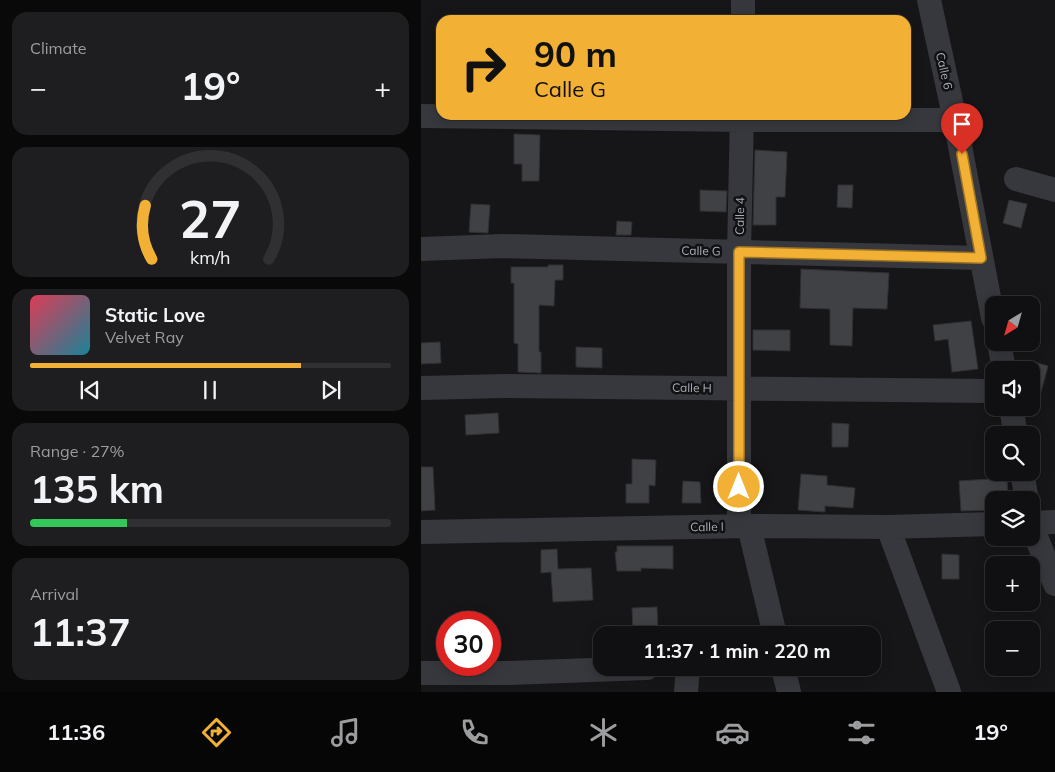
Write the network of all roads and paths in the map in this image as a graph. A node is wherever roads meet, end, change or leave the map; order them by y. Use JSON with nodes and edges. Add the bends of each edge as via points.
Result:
{"nodes":[{"id":1,"x":743,"y":0,"type":"edge"},
{"id":2,"x":929,"y":0,"type":"edge"},
{"id":3,"x":743,"y":15,"type":"edge"},
{"id":4,"x":421,"y":116,"type":"edge"},
{"id":5,"x":436,"y":116,"type":"edge"},
{"id":6,"x":911,"y":119,"type":"edge"},
{"id":7,"x":742,"y":120,"type":"edge"},
{"id":8,"x":955,"y":120,"type":"junction"},
{"id":9,"x":1016,"y":179,"type":"dead end"},
{"id":10,"x":1055,"y":190,"type":"edge"},
{"id":11,"x":421,"y":249,"type":"edge"},
{"id":12,"x":739,"y":252,"type":"junction"},
{"id":13,"x":981,"y":258,"type":"junction"},
{"id":14,"x":989,"y":296,"type":"edge"},
{"id":15,"x":421,"y":388,"type":"edge"},
{"id":16,"x":739,"y":389,"type":"junction"},
{"id":17,"x":985,"y":391,"type":"edge"},
{"id":18,"x":1055,"y":522,"type":"edge"},
{"id":19,"x":1040,"y":523,"type":"edge"},
{"id":20,"x":985,"y":524,"type":"edge"},
{"id":21,"x":744,"y":526,"type":"junction"},
{"id":22,"x":888,"y":528,"type":"junction"},
{"id":23,"x":421,"y":532,"type":"edge"},
{"id":24,"x":1040,"y":546,"type":"edge"},
{"id":25,"x":1055,"y":584,"type":"edge"},
{"id":26,"x":772,"y":626,"type":"edge"},
{"id":27,"x":593,"y":670,"type":"edge"},
{"id":28,"x":421,"y":673,"type":"edge"},
{"id":29,"x":687,"y":676,"type":"edge"},
{"id":30,"x":785,"y":676,"type":"edge"},
{"id":31,"x":686,"y":692,"type":"edge"},
{"id":32,"x":789,"y":692,"type":"edge"},
{"id":33,"x":949,"y":692,"type":"edge"}],
"edges":[{"from":1,"to":3,"type":"street"},
{"from":2,"to":8,"type":"street","name":"Calle 6"},
{"from":4,"to":5,"type":"street"},
{"from":6,"to":8,"type":"street"},
{"from":7,"to":12,"type":"street","name":"Calle 4"},
{"from":8,"to":13,"type":"street","name":"Calle 6"},
{"from":9,"to":10,"type":"street"},
{"from":11,"to":12,"type":"street","name":"Calle G","via":[[503,246]]},
{"from":12,"to":13,"type":"street","name":"Calle G"},
{"from":12,"to":16,"type":"street","name":"Calle 4"},
{"from":13,"to":14,"type":"street","name":"Calle 6"},
{"from":15,"to":16,"type":"street","name":"Calle H"},
{"from":16,"to":17,"type":"street","name":"Calle H"},
{"from":16,"to":21,"type":"street","name":"Calle 4"},
{"from":18,"to":19,"type":"street"},
{"from":20,"to":22,"type":"street","name":"Calle I"},
{"from":21,"to":22,"type":"street","name":"Calle I"},
{"from":21,"to":23,"type":"street","name":"Calle I"},
{"from":21,"to":26,"type":"street","name":"Calle 4"},
{"from":22,"to":33,"type":"street"},
{"from":24,"to":25,"type":"street"},
{"from":27,"to":28,"type":"street"},
{"from":29,"to":31,"type":"street"},
{"from":30,"to":32,"type":"street"}]}
